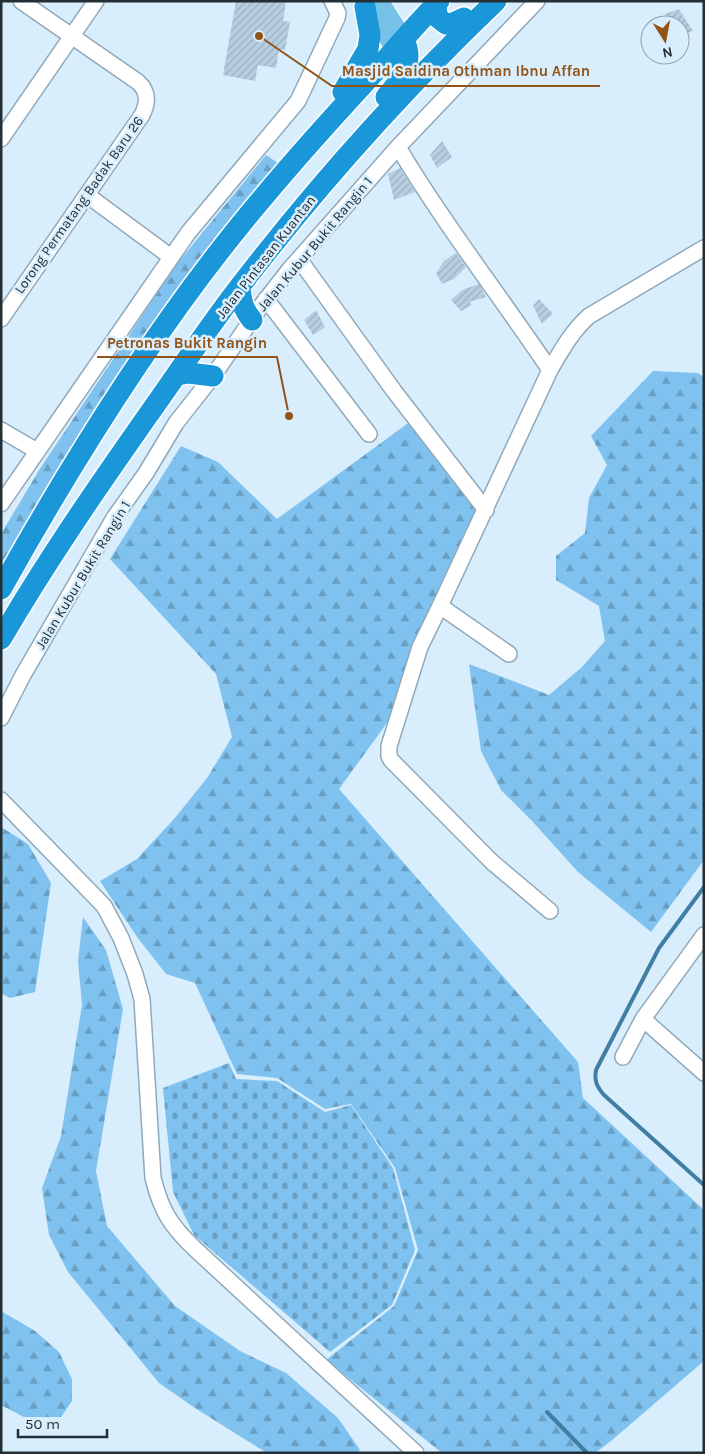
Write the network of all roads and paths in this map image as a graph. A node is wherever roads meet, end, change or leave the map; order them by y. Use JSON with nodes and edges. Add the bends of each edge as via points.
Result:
{"nodes":[{"id":1,"x":21,"y":1,"type":"edge"},
{"id":2,"x":96,"y":1,"type":"edge"},
{"id":3,"x":332,"y":1,"type":"edge"},
{"id":4,"x":481,"y":1,"type":"edge"},
{"id":5,"x":496,"y":1,"type":"edge"},
{"id":6,"x":537,"y":1,"type":"edge"},
{"id":7,"x":437,"y":2,"type":"edge"},
{"id":8,"x":368,"y":3,"type":"edge"},
{"id":9,"x":464,"y":18,"type":"junction"},
{"id":10,"x":72,"y":36,"type":"junction"},
{"id":11,"x":403,"y":48,"type":"junction"},
{"id":12,"x":1,"y":139,"type":"edge"},
{"id":13,"x":313,"y":139,"type":"junction"},
{"id":14,"x":398,"y":146,"type":"junction"},
{"id":15,"x":87,"y":195,"type":"junction"},
{"id":16,"x":704,"y":248,"type":"edge"},
{"id":17,"x":171,"y":257,"type":"junction"},
{"id":18,"x":299,"y":260,"type":"junction"},
{"id":19,"x":240,"y":286,"type":"junction"},
{"id":20,"x":266,"y":299,"type":"junction"},
{"id":21,"x":1,"y":318,"type":"edge"},
{"id":22,"x":252,"y":320,"type":"junction"},
{"id":23,"x":550,"y":370,"type":"junction"},
{"id":24,"x":177,"y":375,"type":"junction"},
{"id":25,"x":212,"y":376,"type":"junction"},
{"id":26,"x":1,"y":430,"type":"edge"},
{"id":27,"x":369,"y":434,"type":"dead end"},
{"id":28,"x":37,"y":451,"type":"junction"},
{"id":29,"x":124,"y":451,"type":"junction"},
{"id":30,"x":1,"y":504,"type":"edge"},
{"id":31,"x":486,"y":510,"type":"junction"},
{"id":32,"x":1,"y":589,"type":"edge"},
{"id":33,"x":440,"y":606,"type":"junction"},
{"id":34,"x":1,"y":639,"type":"edge"},
{"id":35,"x":509,"y":654,"type":"dead end"},
{"id":36,"x":1,"y":718,"type":"edge"},
{"id":37,"x":1,"y":800,"type":"edge"},
{"id":38,"x":550,"y":911,"type":"dead end"},
{"id":39,"x":704,"y":935,"type":"edge"},
{"id":40,"x":699,"y":953,"type":"edge"},
{"id":41,"x":643,"y":1019,"type":"junction"},
{"id":42,"x":623,"y":1057,"type":"dead end"},
{"id":43,"x":704,"y":1073,"type":"edge"},
{"id":44,"x":416,"y":1453,"type":"edge"}],
"edges":[{"from":1,"to":10,"type":"street"},
{"from":2,"to":10,"type":"street"},
{"from":3,"to":17,"type":"street","via":[[337,18],[298,101]]},
{"from":4,"to":9,"type":"highway"},
{"from":5,"to":19,"type":"highway","name":"Jalan Pintasan Kuantan","via":[[358,145]]},
{"from":6,"to":14,"type":"street","name":"Jalan Kubur Bukit Rangin 1"},
{"from":7,"to":9,"type":"highway","via":[[437,17],[446,24]]},
{"from":7,"to":11,"type":"highway"},
{"from":8,"to":11,"type":"main road"},
{"from":8,"to":13,"type":"highway","via":[[368,49]]},
{"from":9,"to":11,"type":"highway","via":[[423,55]]},
{"from":10,"to":12,"type":"street"},
{"from":10,"to":15,"type":"street","name":"Lorong Permatang Badak Baru 26","via":[[138,82],[144,88],[147,101],[142,115]]},
{"from":11,"to":13,"type":"highway"},
{"from":11,"to":29,"type":"highway","via":[[404,74],[399,82],[288,208],[196,324],[144,399],[132,423]]},
{"from":13,"to":32,"type":"highway","via":[[222,248],[156,338],[69,471]]},
{"from":14,"to":18,"type":"street","name":"Jalan Kubur Bukit Rangin 1"},
{"from":14,"to":23,"type":"street"},
{"from":15,"to":17,"type":"street"},
{"from":15,"to":21,"type":"street","name":"Lorong Permatang Badak Baru 26"},
{"from":16,"to":23,"type":"street","via":[[589,316],[568,339]]},
{"from":17,"to":28,"type":"street"},
{"from":18,"to":20,"type":"street","name":"Jalan Kubur Bukit Rangin 1"},
{"from":18,"to":31,"type":"street"},
{"from":19,"to":22,"type":"highway","via":[[244,310]]},
{"from":19,"to":24,"type":"highway","name":"Jalan Pintasan Kuantan"},
{"from":20,"to":22,"type":"street","name":"Jalan Kubur Bukit Rangin 1"},
{"from":20,"to":27,"type":"street"},
{"from":22,"to":25,"type":"street","name":"Jalan Kubur Bukit Rangin 1"},
{"from":23,"to":31,"type":"street"},
{"from":24,"to":25,"type":"highway"},
{"from":24,"to":29,"type":"highway","name":"Jalan Pintasan Kuantan"},
{"from":25,"to":36,"type":"street","name":"Jalan Kubur Bukit Rangin 1","via":[[176,423],[114,518]]},
{"from":26,"to":28,"type":"street"},
{"from":28,"to":30,"type":"street"},
{"from":29,"to":34,"type":"highway","name":"Jalan Pintasan Kuantan"},
{"from":31,"to":33,"type":"street"},
{"from":33,"to":35,"type":"street"},
{"from":33,"to":38,"type":"street","via":[[420,647],[389,756],[492,862]]},
{"from":37,"to":44,"type":"street","via":[[104,906],[132,965],[142,999],[153,1178],[165,1214],[188,1243]]},
{"from":39,"to":40,"type":"street"},
{"from":40,"to":41,"type":"street"},
{"from":41,"to":42,"type":"street"},
{"from":41,"to":43,"type":"street"}]}
